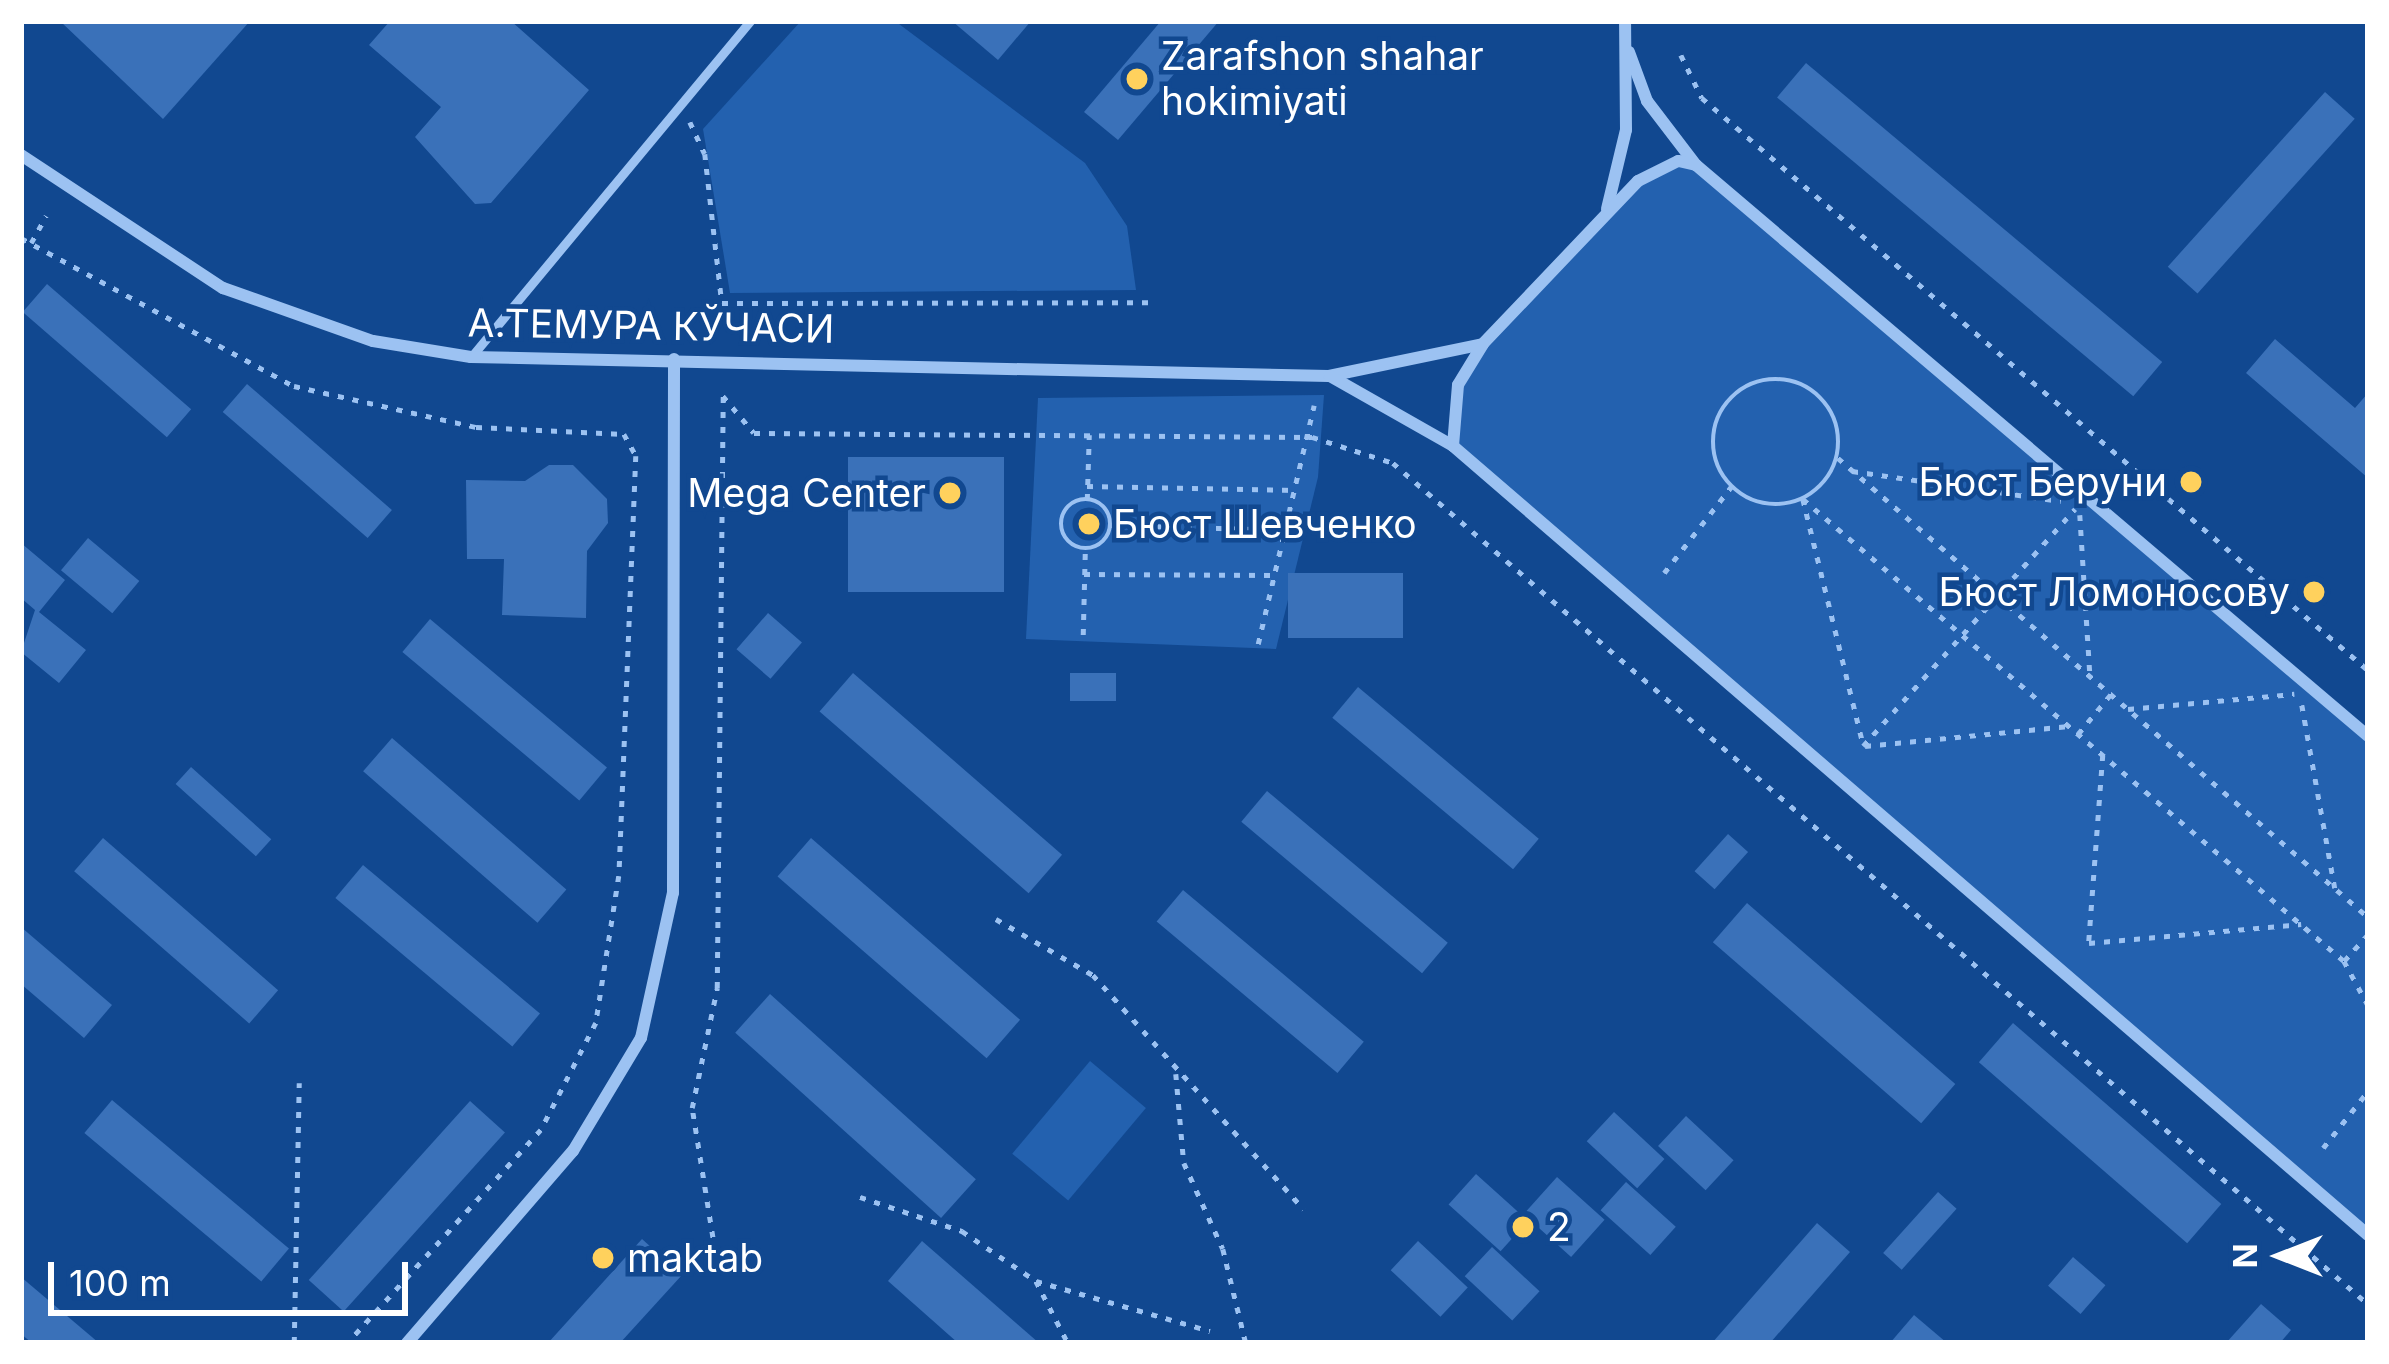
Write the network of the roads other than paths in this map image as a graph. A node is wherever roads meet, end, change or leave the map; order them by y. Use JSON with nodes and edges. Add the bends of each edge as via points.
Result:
{"nodes":[{"id":1,"x":750,"y":21,"type":"edge"},
{"id":2,"x":1625,"y":21,"type":"edge"},
{"id":3,"x":1626,"y":45,"type":"junction"},
{"id":4,"x":21,"y":155,"type":"edge"},
{"id":5,"x":1696,"y":165,"type":"junction"},
{"id":6,"x":1606,"y":212,"type":"junction"},
{"id":7,"x":1483,"y":344,"type":"junction"},
{"id":8,"x":471,"y":357,"type":"junction"},
{"id":9,"x":674,"y":358,"type":"junction"},
{"id":10,"x":1329,"y":376,"type":"junction"},
{"id":11,"x":1453,"y":446,"type":"junction"},
{"id":12,"x":2368,"y":736,"type":"edge"},
{"id":13,"x":2368,"y":1235,"type":"edge"},
{"id":14,"x":407,"y":1343,"type":"edge"}],
"edges":[{"from":1,"to":8,"type":"lane"},
{"from":2,"to":3,"type":"street"},
{"from":3,"to":5,"type":"street","via":[[1647,101]]},
{"from":3,"to":6,"type":"street","via":[[1627,130]]},
{"from":4,"to":8,"type":"street","name":"А.ТЕМУРА КЎЧАСИ","via":[[223,288],[374,340]]},
{"from":5,"to":6,"type":"street","via":[[1661,168]]},
{"from":5,"to":12,"type":"street"},
{"from":6,"to":7,"type":"street"},
{"from":7,"to":10,"type":"street"},
{"from":7,"to":11,"type":"street","via":[[1458,385]]},
{"from":8,"to":9,"type":"street","name":"А.ТЕМУРА КЎЧАСИ"},
{"from":9,"to":10,"type":"street","name":"А.ТЕМУРА КЎЧАСИ"},
{"from":9,"to":14,"type":"street","via":[[673,893],[641,1038],[574,1151]]},
{"from":10,"to":11,"type":"street"},
{"from":11,"to":13,"type":"street"}]}
